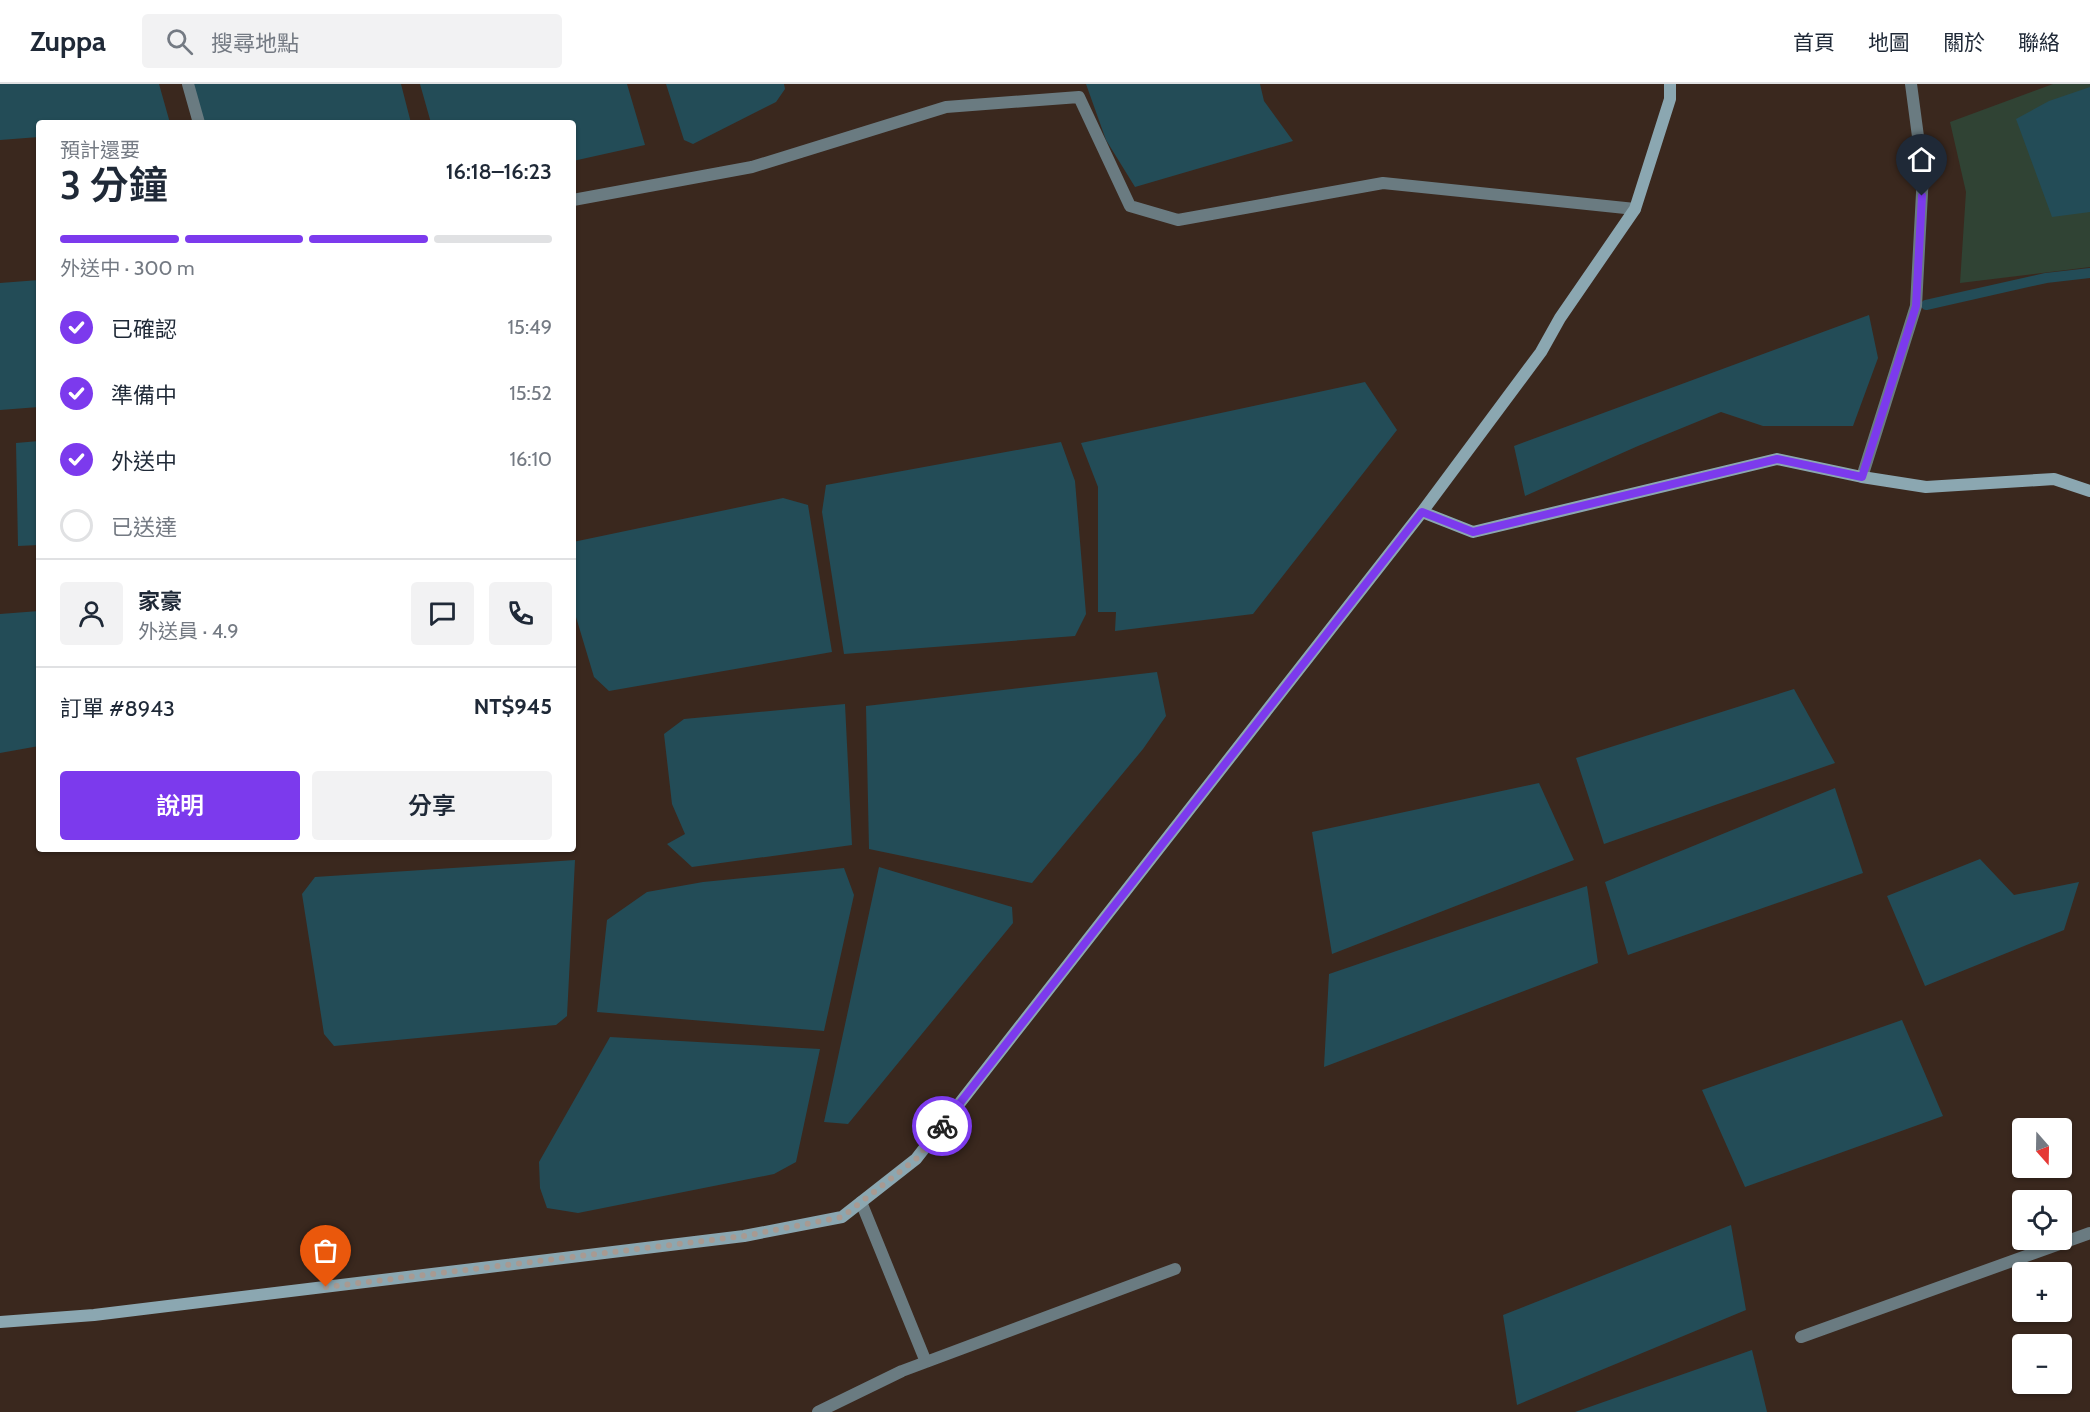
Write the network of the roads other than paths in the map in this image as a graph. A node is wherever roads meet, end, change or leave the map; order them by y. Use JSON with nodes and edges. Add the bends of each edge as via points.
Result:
{"nodes":[{"id":1,"x":188,"y":84,"type":"edge"},
{"id":2,"x":1670,"y":84,"type":"edge"},
{"id":3,"x":1911,"y":84,"type":"edge"},
{"id":4,"x":198,"y":120,"type":"edge"},
{"id":5,"x":576,"y":199,"type":"edge"},
{"id":6,"x":1635,"y":209,"type":"junction"},
{"id":7,"x":1862,"y":477,"type":"junction"},
{"id":8,"x":2090,"y":491,"type":"edge"},
{"id":9,"x":1422,"y":512,"type":"junction"},
{"id":10,"x":861,"y":1202,"type":"junction"},
{"id":11,"x":2090,"y":1233,"type":"edge"},
{"id":12,"x":1175,"y":1269,"type":"dead end"},
{"id":13,"x":0,"y":1322,"type":"edge"},
{"id":14,"x":1801,"y":1337,"type":"dead end"},
{"id":15,"x":926,"y":1362,"type":"junction"},
{"id":16,"x":818,"y":1412,"type":"edge"}],
"edges":[{"from":1,"to":4,"type":"lane"},
{"from":2,"to":6,"type":"street","via":[[1670,99]]},
{"from":3,"to":7,"type":"lane","via":[[1923,174],[1916,306]]},
{"from":5,"to":6,"type":"lane","via":[[752,167],[946,107],[1079,98],[1130,206],[1178,220],[1383,183]]},
{"from":6,"to":9,"type":"street","via":[[1540,352]]},
{"from":7,"to":8,"type":"street","via":[[1926,487],[2054,479]]},
{"from":7,"to":9,"type":"street","via":[[1777,459],[1473,532]]},
{"from":9,"to":10,"type":"street","via":[[916,1159]]},
{"from":10,"to":13,"type":"street","via":[[842,1217],[744,1236],[106,1314]]},
{"from":10,"to":15,"type":"lane"},
{"from":11,"to":14,"type":"lane"},
{"from":12,"to":15,"type":"lane"},
{"from":15,"to":16,"type":"lane"}]}
